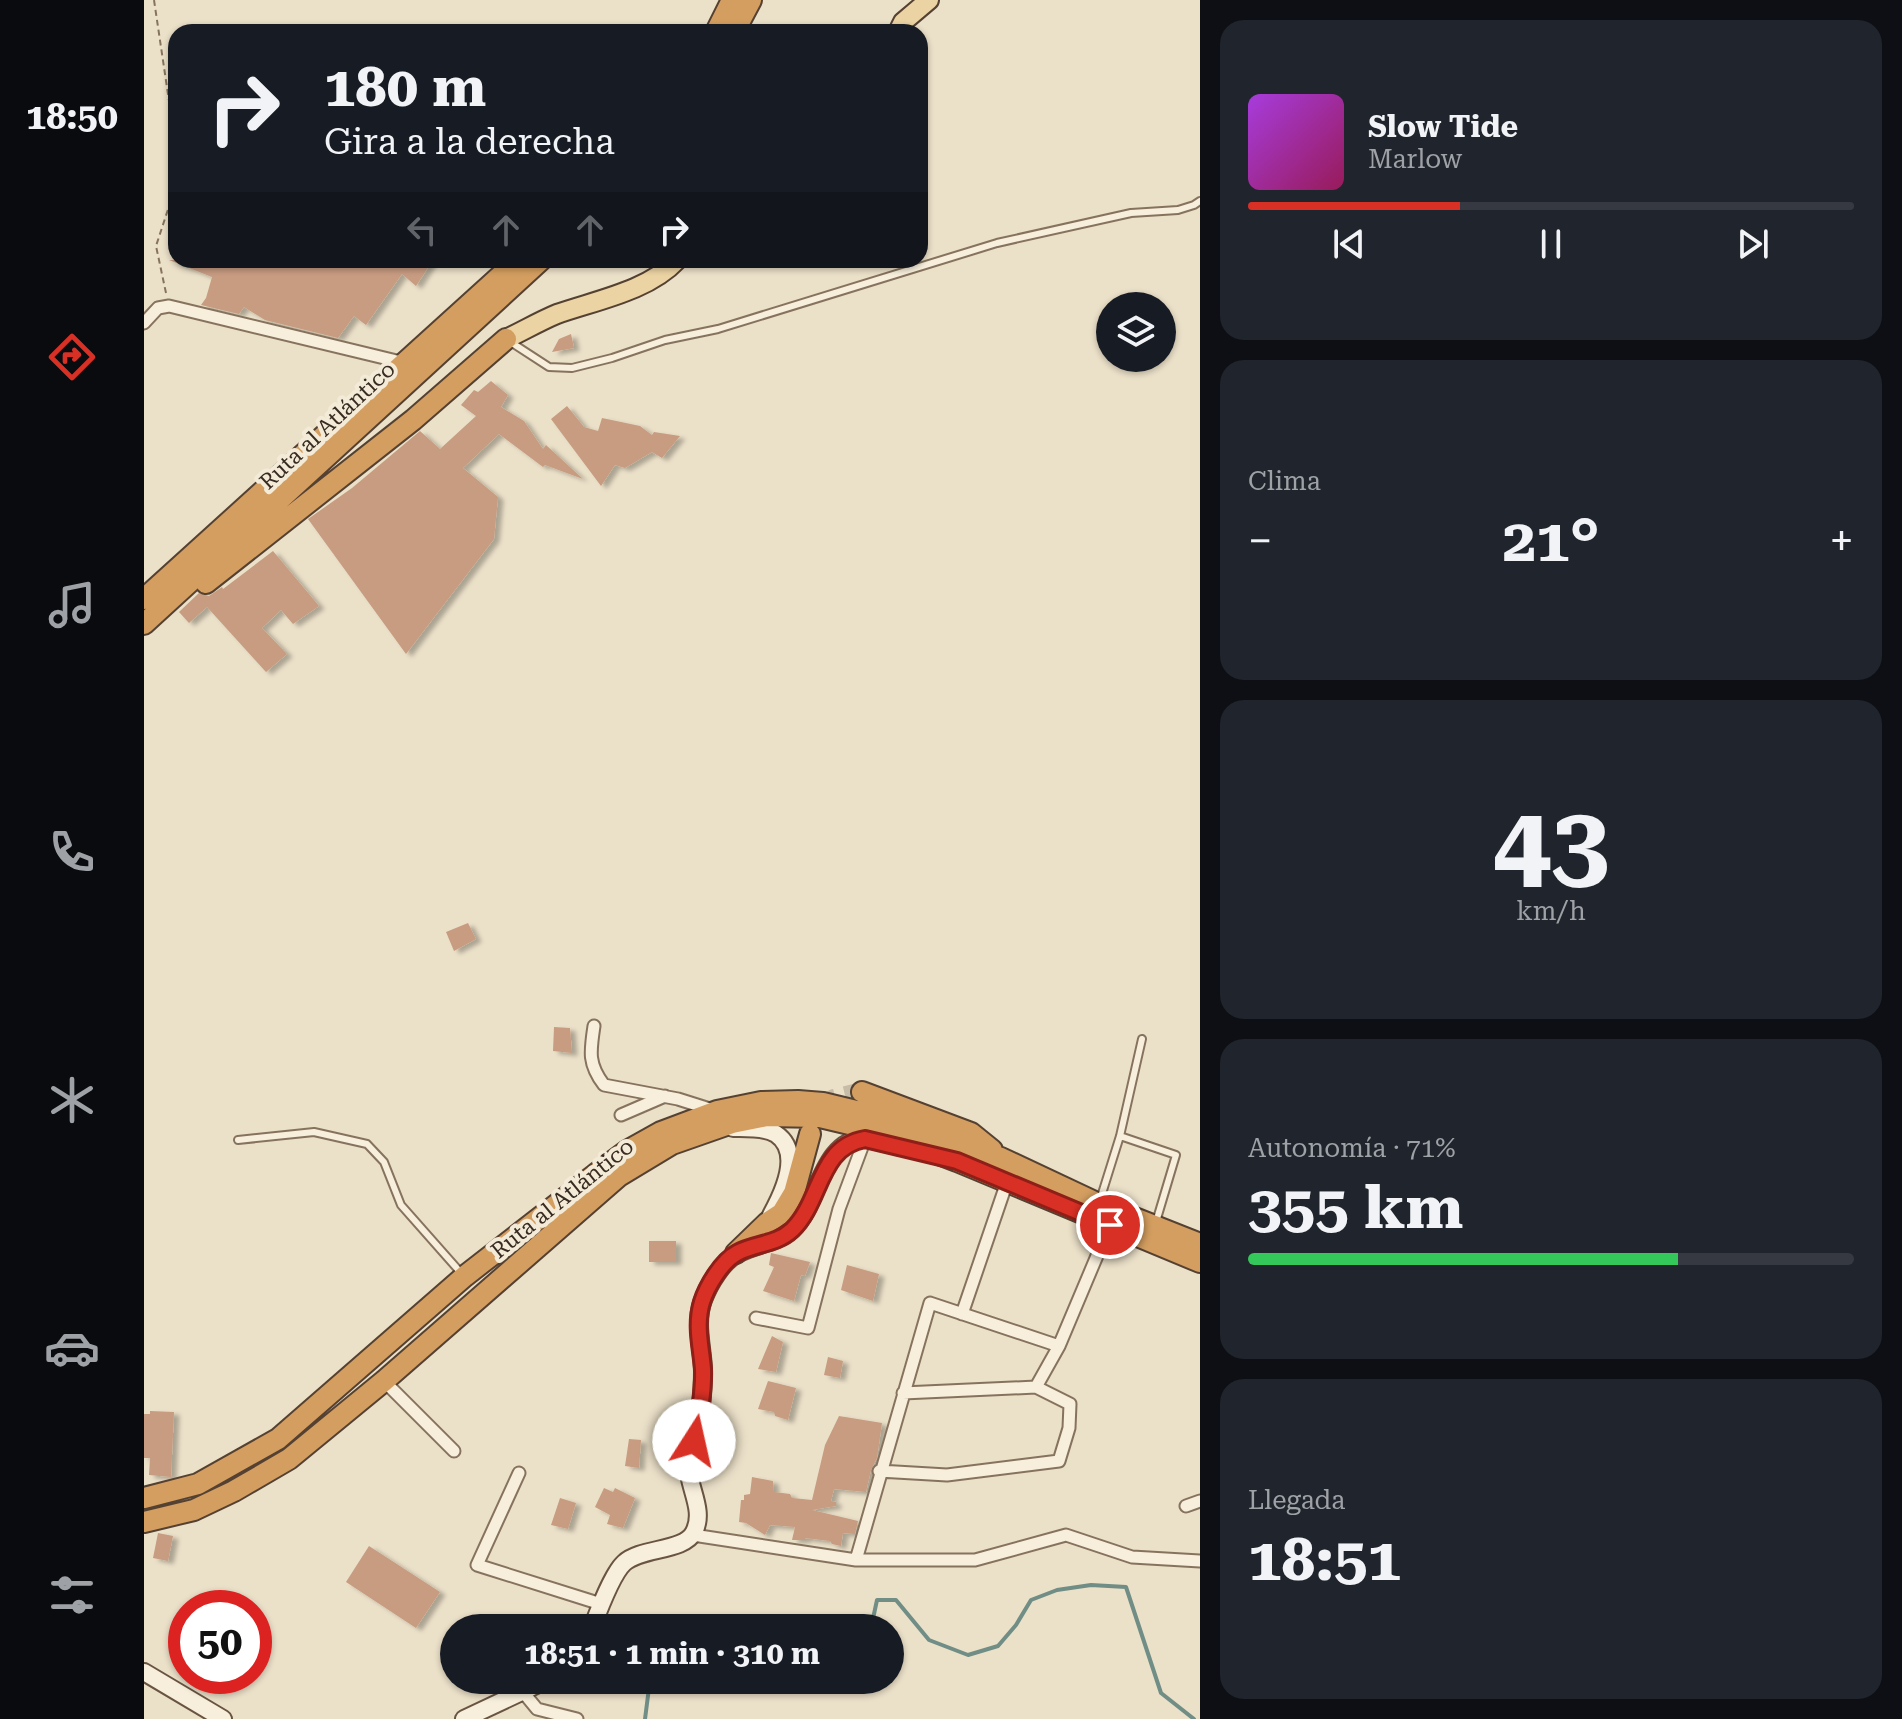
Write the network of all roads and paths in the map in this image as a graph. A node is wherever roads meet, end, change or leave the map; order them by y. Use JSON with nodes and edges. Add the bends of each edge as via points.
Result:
{"nodes":[{"id":1,"x":154,"y":0,"type":"edge"},
{"id":2,"x":732,"y":0,"type":"edge"},
{"id":3,"x":751,"y":0,"type":"edge"},
{"id":4,"x":929,"y":0,"type":"edge"},
{"id":5,"x":720,"y":24,"type":"edge"},
{"id":6,"x":738,"y":24,"type":"edge"},
{"id":7,"x":902,"y":24,"type":"edge"},
{"id":8,"x":168,"y":94,"type":"edge"},
{"id":9,"x":1200,"y":201,"type":"edge"},
{"id":10,"x":168,"y":209,"type":"edge"},
{"id":11,"x":928,"y":264,"type":"edge"},
{"id":12,"x":509,"y":268,"type":"edge"},
{"id":13,"x":532,"y":268,"type":"edge"},
{"id":14,"x":670,"y":268,"type":"edge"},
{"id":15,"x":916,"y":268,"type":"edge"},
{"id":16,"x":169,"y":306,"type":"junction"},
{"id":17,"x":144,"y":323,"type":"edge"},
{"id":18,"x":506,"y":339,"type":"junction"},
{"id":19,"x":405,"y":363,"type":"junction"},
{"id":20,"x":144,"y":599,"type":"edge"},
{"id":21,"x":144,"y":626,"type":"edge"},
{"id":22,"x":594,"y":1026,"type":"dead end"},
{"id":23,"x":1142,"y":1039,"type":"dead end"},
{"id":24,"x":862,"y":1092,"type":"tunnel mouth"},
{"id":25,"x":665,"y":1096,"type":"junction"},
{"id":26,"x":717,"y":1111,"type":"junction"},
{"id":27,"x":621,"y":1115,"type":"dead end"},
{"id":28,"x":707,"y":1130,"type":"junction"},
{"id":29,"x":810,"y":1134,"type":"dead end"},
{"id":30,"x":1120,"y":1136,"type":"junction"},
{"id":31,"x":865,"y":1139,"type":"junction"},
{"id":32,"x":238,"y":1140,"type":"dead end"},
{"id":33,"x":1001,"y":1158,"type":"junction"},
{"id":34,"x":957,"y":1161,"type":"junction"},
{"id":35,"x":1007,"y":1182,"type":"junction"},
{"id":36,"x":1099,"y":1204,"type":"junction"},
{"id":37,"x":767,"y":1223,"type":"junction"},
{"id":38,"x":1110,"y":1225,"type":"junction"},
{"id":39,"x":1155,"y":1225,"type":"junction"},
{"id":40,"x":1200,"y":1244,"type":"edge"},
{"id":41,"x":736,"y":1253,"type":"junction"},
{"id":42,"x":1200,"y":1262,"type":"edge"},
{"id":43,"x":465,"y":1276,"type":"junction"},
{"id":44,"x":962,"y":1314,"type":"junction"},
{"id":45,"x":756,"y":1318,"type":"dead end"},
{"id":46,"x":1059,"y":1346,"type":"junction"},
{"id":47,"x":384,"y":1381,"type":"junction"},
{"id":48,"x":1036,"y":1387,"type":"junction"},
{"id":49,"x":903,"y":1393,"type":"junction"},
{"id":50,"x":454,"y":1451,"type":"dead end"},
{"id":51,"x":879,"y":1471,"type":"junction"},
{"id":52,"x":519,"y":1473,"type":"dead end"},
{"id":53,"x":144,"y":1498,"type":"edge"},
{"id":54,"x":1200,"y":1501,"type":"edge"},
{"id":55,"x":1186,"y":1506,"type":"dead end"},
{"id":56,"x":144,"y":1522,"type":"edge"},
{"id":57,"x":693,"y":1535,"type":"junction"},
{"id":58,"x":856,"y":1560,"type":"junction"},
{"id":59,"x":1200,"y":1561,"type":"edge"},
{"id":60,"x":601,"y":1604,"type":"junction"},
{"id":61,"x":597,"y":1614,"type":"edge"},
{"id":62,"x":144,"y":1672,"type":"edge"},
{"id":63,"x":519,"y":1694,"type":"edge"},
{"id":64,"x":525,"y":1694,"type":"edge"},
{"id":65,"x":223,"y":1719,"type":"edge"},
{"id":66,"x":464,"y":1719,"type":"edge"},
{"id":67,"x":577,"y":1719,"type":"edge"}],
"edges":[{"from":1,"to":8,"type":"path"},
{"from":2,"to":5,"type":"highway"},
{"from":3,"to":6,"type":"highway"},
{"from":4,"to":7,"type":"main road"},
{"from":9,"to":11,"type":"lane","via":[[1178,210],[1131,213],[997,243]]},
{"from":10,"to":16,"type":"path","via":[[156,246]]},
{"from":12,"to":19,"type":"highway","name":"Ruta al Atlántico"},
{"from":13,"to":21,"type":"highway","name":"Ruta al Atlántico"},
{"from":14,"to":18,"type":"main road"},
{"from":15,"to":18,"type":"lane","via":[[572,368],[549,367]]},
{"from":16,"to":17,"type":"street","via":[[158,308]]},
{"from":16,"to":19,"type":"street"},
{"from":18,"to":21,"type":"highway","via":[[215,576]]},
{"from":19,"to":20,"type":"highway","name":"Ruta al Atlántico"},
{"from":22,"to":25,"type":"street","via":[[592,1070],[604,1085]]},
{"from":23,"to":30,"type":"lane"},
{"from":24,"to":33,"type":"highway","via":[[971,1133]]},
{"from":25,"to":26,"type":"street"},
{"from":25,"to":27,"type":"street"},
{"from":26,"to":33,"type":"highway","name":"Ruta al Atlántico","via":[[761,1102],[823,1103]]},
{"from":26,"to":43,"type":"highway","name":"Ruta al Atlántico","via":[[627,1151]]},
{"from":28,"to":34,"type":"highway","name":"Ruta al Atlántico","via":[[767,1116],[820,1117],[879,1131]]},
{"from":28,"to":37,"type":"main road","via":[[765,1130],[783,1141],[789,1153],[788,1173]]},
{"from":28,"to":47,"type":"highway","name":"Ruta al Atlántico","via":[[654,1153],[619,1176]]},
{"from":29,"to":37,"type":"highway","via":[[794,1193],[782,1213]]},
{"from":30,"to":36,"type":"lane"},
{"from":30,"to":39,"type":"lane","via":[[1176,1155]]},
{"from":31,"to":34,"type":"main road"},
{"from":31,"to":41,"type":"main road","via":[[832,1158],[794,1228],[780,1240]]},
{"from":31,"to":45,"type":"street","via":[[839,1209],[808,1328]]},
{"from":32,"to":43,"type":"lane","via":[[314,1132],[367,1144],[384,1162],[401,1205]]},
{"from":33,"to":36,"type":"highway","name":"Ruta al Atlántico"},
{"from":34,"to":35,"type":"highway","name":"Ruta al Atlántico"},
{"from":35,"to":38,"type":"highway","name":"Ruta al Atlántico"},
{"from":35,"to":44,"type":"street"},
{"from":36,"to":39,"type":"highway","name":"Ruta al Atlántico"},
{"from":37,"to":41,"type":"highway"},
{"from":38,"to":42,"type":"highway","name":"Ruta al Atlántico"},
{"from":38,"to":46,"type":"street"},
{"from":39,"to":40,"type":"highway","name":"Ruta al Atlántico"},
{"from":41,"to":57,"type":"main road","via":[[703,1301],[698,1328],[701,1412],[688,1462],[698,1521]]},
{"from":43,"to":53,"type":"highway","name":"Ruta al Atlántico","via":[[278,1439],[198,1484]]},
{"from":44,"to":46,"type":"street"},
{"from":44,"to":49,"type":"street","via":[[930,1303]]},
{"from":46,"to":48,"type":"street"},
{"from":47,"to":50,"type":"street"},
{"from":47,"to":56,"type":"highway","name":"Ruta al Atlántico","via":[[289,1459],[194,1510]]},
{"from":48,"to":49,"type":"street"},
{"from":48,"to":51,"type":"street","via":[[1070,1404],[1059,1461],[947,1475]]},
{"from":49,"to":51,"type":"street"},
{"from":51,"to":58,"type":"street"},
{"from":52,"to":60,"type":"street","via":[[477,1565]]},
{"from":54,"to":55,"type":"street"},
{"from":57,"to":58,"type":"street"},
{"from":57,"to":60,"type":"main road","via":[[682,1544],[624,1563]]},
{"from":58,"to":59,"type":"street","via":[[975,1560],[1066,1535],[1132,1557]]},
{"from":60,"to":61,"type":"main road"},
{"from":62,"to":65,"type":"main road"},
{"from":63,"to":66,"type":"main road"},
{"from":64,"to":67,"type":"street","via":[[537,1709]]}]}
